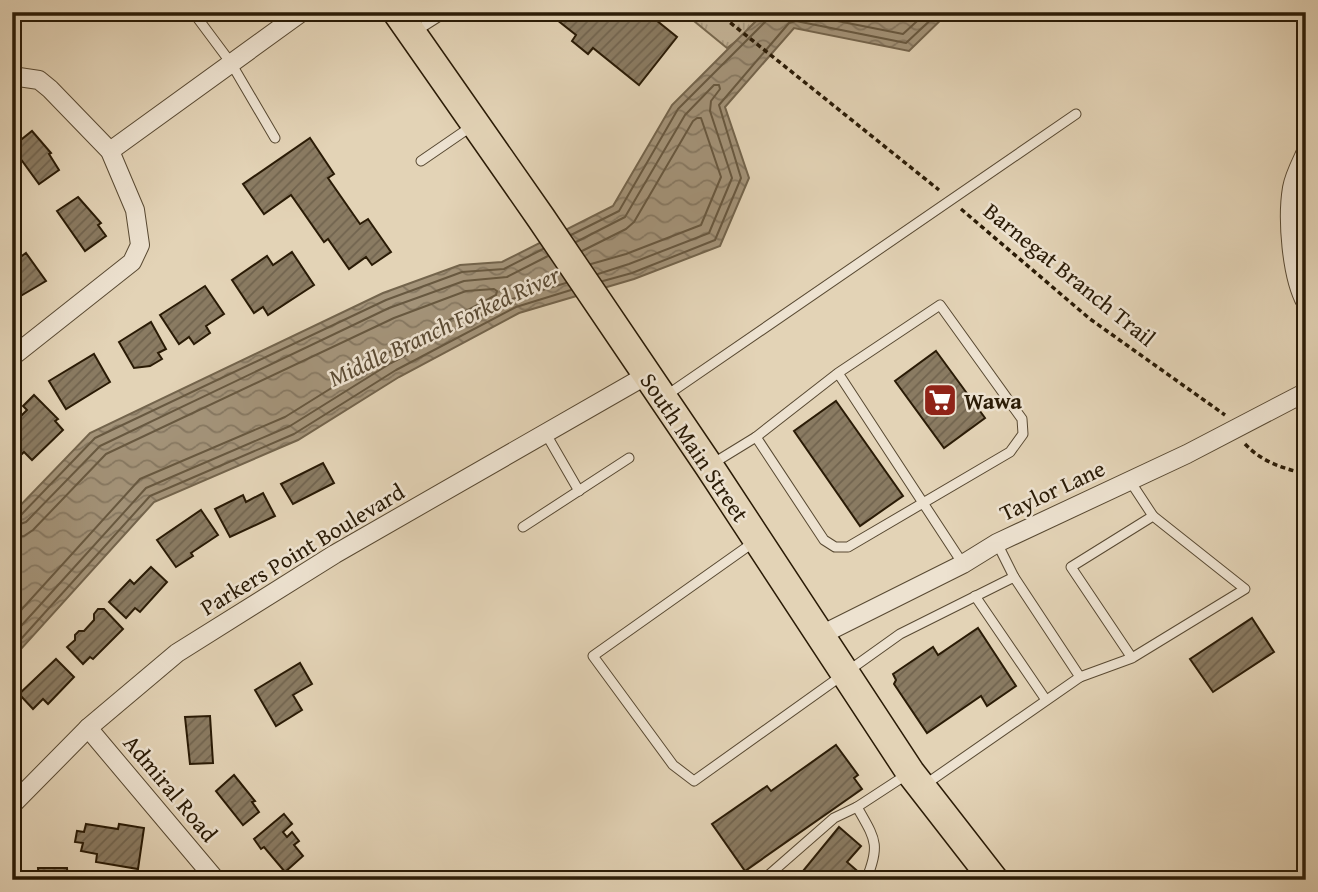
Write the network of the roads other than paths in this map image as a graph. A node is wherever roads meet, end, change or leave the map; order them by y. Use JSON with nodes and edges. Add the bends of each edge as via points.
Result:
{"nodes":[{"id":1,"x":192,"y":12,"type":"edge"},
{"id":2,"x":302,"y":12,"type":"edge"},
{"id":3,"x":446,"y":12,"type":"edge"},
{"id":4,"x":404,"y":23,"type":"edge"},
{"id":5,"x":231,"y":63,"type":"junction"},
{"id":6,"x":12,"y":76,"type":"edge"},
{"id":7,"x":1076,"y":114,"type":"dead end"},
{"id":8,"x":474,"y":124,"type":"junction"},
{"id":9,"x":275,"y":138,"type":"dead end"},
{"id":10,"x":110,"y":151,"type":"junction"},
{"id":11,"x":1306,"y":152,"type":"edge"},
{"id":12,"x":421,"y":161,"type":"dead end"},
{"id":13,"x":1306,"y":303,"type":"edge"},
{"id":14,"x":12,"y":357,"type":"edge"},
{"id":15,"x":838,"y":373,"type":"junction"},
{"id":16,"x":655,"y":387,"type":"junction"},
{"id":17,"x":1306,"y":392,"type":"edge"},
{"id":18,"x":546,"y":433,"type":"junction"},
{"id":19,"x":756,"y":437,"type":"junction"},
{"id":20,"x":629,"y":458,"type":"dead end"},
{"id":21,"x":709,"y":466,"type":"junction"},
{"id":22,"x":1130,"y":481,"type":"junction"},
{"id":23,"x":579,"y":491,"type":"junction"},
{"id":24,"x":923,"y":503,"type":"junction"},
{"id":25,"x":1153,"y":516,"type":"junction"},
{"id":26,"x":523,"y":527,"type":"dead end"},
{"id":27,"x":757,"y":540,"type":"junction"},
{"id":28,"x":997,"y":543,"type":"junction"},
{"id":29,"x":963,"y":564,"type":"junction"},
{"id":30,"x":1014,"y":577,"type":"junction"},
{"id":31,"x":975,"y":596,"type":"junction"},
{"id":32,"x":821,"y":635,"type":"junction"},
{"id":33,"x":1132,"y":658,"type":"junction"},
{"id":34,"x":845,"y":672,"type":"junction"},
{"id":35,"x":1080,"y":677,"type":"junction"},
{"id":36,"x":1046,"y":700,"type":"junction"},
{"id":37,"x":88,"y":728,"type":"junction"},
{"id":38,"x":916,"y":780,"type":"junction"},
{"id":39,"x":12,"y":805,"type":"edge"},
{"id":40,"x":857,"y":807,"type":"junction"},
{"id":41,"x":216,"y":880,"type":"edge"},
{"id":42,"x":764,"y":880,"type":"edge"},
{"id":43,"x":866,"y":880,"type":"edge"},
{"id":44,"x":994,"y":880,"type":"edge"}],
"edges":[{"from":1,"to":5,"type":"lane"},
{"from":2,"to":5,"type":"street"},
{"from":3,"to":4,"type":"lane"},
{"from":4,"to":8,"type":"highway","name":"South Main Street"},
{"from":5,"to":9,"type":"lane"},
{"from":5,"to":10,"type":"street"},
{"from":6,"to":10,"type":"street","via":[[45,84]]},
{"from":7,"to":16,"type":"lane"},
{"from":8,"to":12,"type":"lane"},
{"from":8,"to":16,"type":"highway","name":"South Main Street"},
{"from":10,"to":14,"type":"street","via":[[135,210],[140,245],[132,262]]},
{"from":11,"to":13,"type":"street","via":[[1292,187],[1291,244]]},
{"from":15,"to":19,"type":"lane"},
{"from":15,"to":24,"type":"lane"},
{"from":15,"to":24,"type":"lane","via":[[940,305],[1023,419],[1023,434],[1010,452]]},
{"from":16,"to":18,"type":"street","name":"Parkers Point Boulevard"},
{"from":16,"to":21,"type":"highway","name":"South Main Street"},
{"from":17,"to":22,"type":"street","name":"Taylor Lane"},
{"from":18,"to":23,"type":"lane"},
{"from":18,"to":37,"type":"street","name":"Parkers Point Boulevard","via":[[335,554],[177,653]]},
{"from":19,"to":21,"type":"lane"},
{"from":19,"to":24,"type":"lane","via":[[824,540],[835,547],[848,547]]},
{"from":20,"to":23,"type":"lane"},
{"from":21,"to":27,"type":"highway","name":"South Main Street"},
{"from":22,"to":25,"type":"lane"},
{"from":22,"to":28,"type":"street","name":"Taylor Lane"},
{"from":23,"to":26,"type":"lane"},
{"from":24,"to":29,"type":"lane"},
{"from":25,"to":33,"type":"lane","via":[[1071,567]]},
{"from":25,"to":33,"type":"lane","via":[[1245,589]]},
{"from":27,"to":32,"type":"highway","name":"South Main Street"},
{"from":27,"to":34,"type":"lane","via":[[593,656],[673,765],[694,781]]},
{"from":28,"to":29,"type":"street","name":"Taylor Lane"},
{"from":28,"to":30,"type":"lane"},
{"from":29,"to":32,"type":"street","name":"Taylor Lane"},
{"from":30,"to":31,"type":"lane"},
{"from":30,"to":35,"type":"lane"},
{"from":31,"to":34,"type":"lane","via":[[900,634]]},
{"from":31,"to":36,"type":"lane"},
{"from":32,"to":34,"type":"highway","name":"South Main Street"},
{"from":33,"to":35,"type":"lane"},
{"from":34,"to":38,"type":"highway","name":"South Main Street"},
{"from":35,"to":36,"type":"lane"},
{"from":36,"to":38,"type":"lane"},
{"from":37,"to":39,"type":"street","name":"Parkers Point Boulevard"},
{"from":37,"to":41,"type":"street","name":"Admiral Road"},
{"from":38,"to":40,"type":"lane"},
{"from":38,"to":44,"type":"highway","name":"South Main Street"},
{"from":40,"to":42,"type":"lane","via":[[834,818]]},
{"from":40,"to":43,"type":"lane","via":[[875,839],[875,858]]}]}
